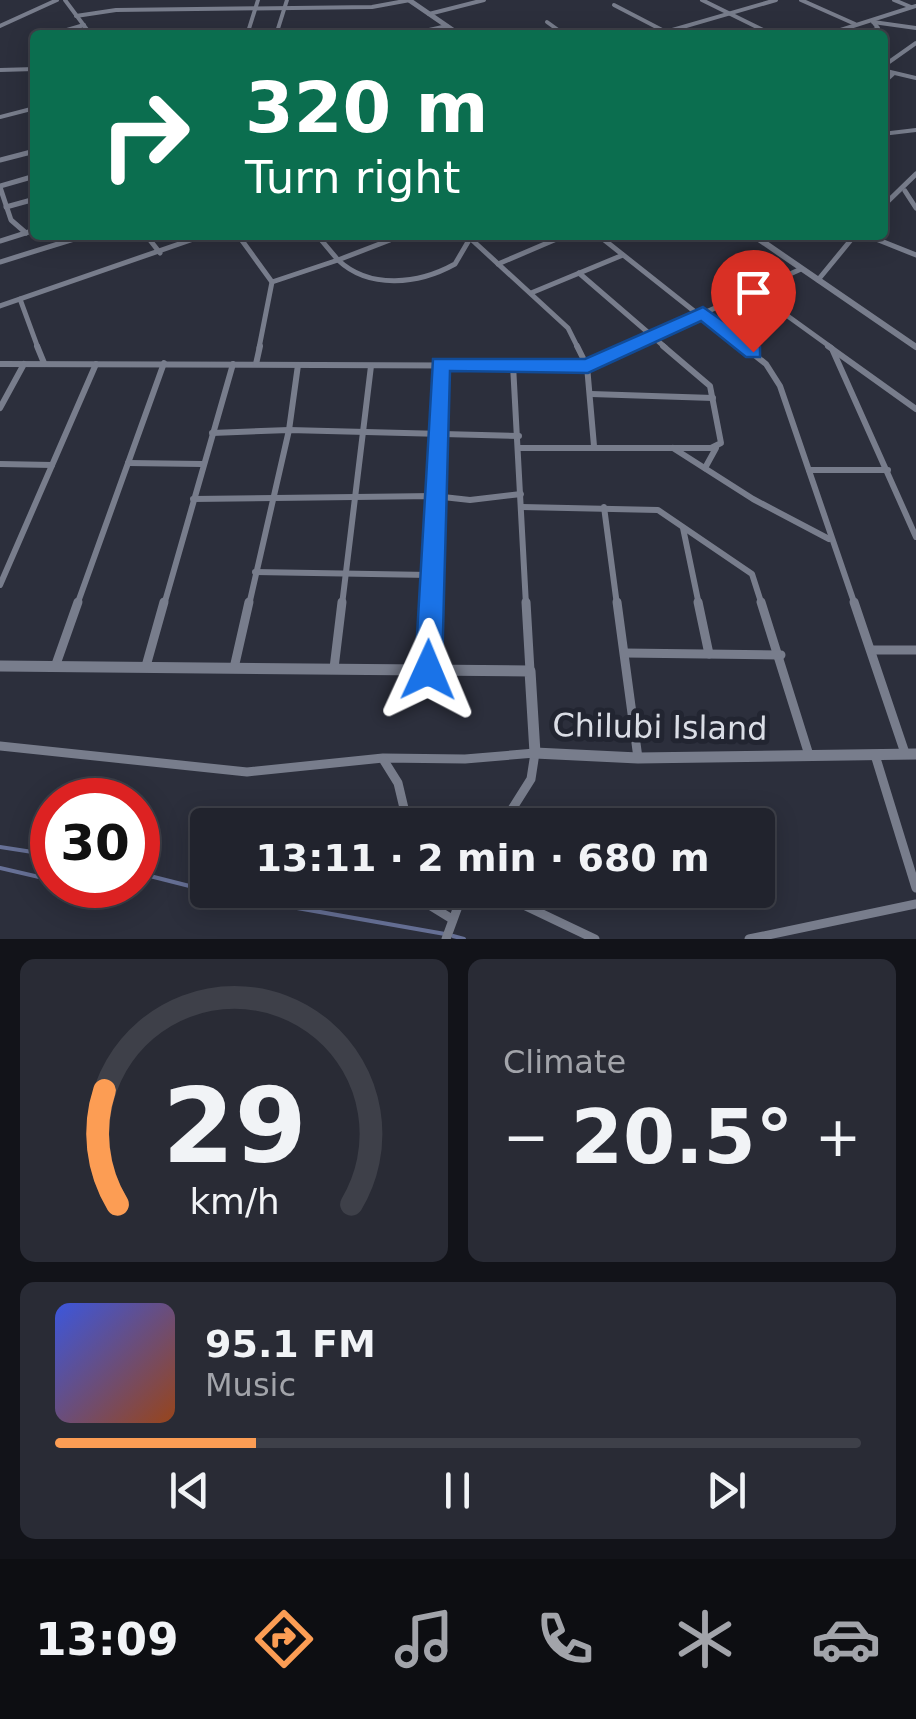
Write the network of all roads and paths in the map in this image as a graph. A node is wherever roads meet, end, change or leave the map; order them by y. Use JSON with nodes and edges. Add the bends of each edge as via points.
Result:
{"nodes":[{"id":1,"x":58,"y":0,"type":"edge"},
{"id":2,"x":64,"y":0,"type":"edge"},
{"id":3,"x":258,"y":0,"type":"edge"},
{"id":4,"x":287,"y":0,"type":"edge"},
{"id":5,"x":410,"y":0,"type":"edge"},
{"id":6,"x":484,"y":0,"type":"edge"},
{"id":7,"x":702,"y":0,"type":"edge"},
{"id":8,"x":776,"y":0,"type":"edge"},
{"id":9,"x":801,"y":0,"type":"edge"},
{"id":10,"x":894,"y":0,"type":"edge"},
{"id":11,"x":614,"y":5,"type":"dead end"},
{"id":12,"x":914,"y":6,"type":"edge"},
{"id":13,"x":255,"y":8,"type":"junction"},
{"id":14,"x":285,"y":9,"type":"junction"},
{"id":15,"x":729,"y":13,"type":"junction"},
{"id":16,"x":429,"y":14,"type":"junction"},
{"id":17,"x":76,"y":16,"type":"junction"},
{"id":18,"x":547,"y":22,"type":"dead end"},
{"id":19,"x":871,"y":22,"type":"junction"},
{"id":20,"x":857,"y":24,"type":"junction"},
{"id":21,"x":84,"y":25,"type":"junction"},
{"id":22,"x":0,"y":26,"type":"edge"},
{"id":23,"x":447,"y":26,"type":"junction"},
{"id":24,"x":916,"y":28,"type":"edge"},
{"id":25,"x":67,"y":30,"type":"edge"},
{"id":26,"x":86,"y":30,"type":"edge"},
{"id":27,"x":248,"y":30,"type":"edge"},
{"id":28,"x":278,"y":30,"type":"edge"},
{"id":29,"x":429,"y":30,"type":"edge"},
{"id":30,"x":453,"y":30,"type":"edge"},
{"id":31,"x":558,"y":30,"type":"edge"},
{"id":32,"x":655,"y":30,"type":"edge"},
{"id":33,"x":674,"y":30,"type":"edge"},
{"id":34,"x":763,"y":30,"type":"edge"},
{"id":35,"x":840,"y":30,"type":"edge"},
{"id":36,"x":874,"y":30,"type":"edge"},
{"id":37,"x":916,"y":43,"type":"edge"},
{"id":38,"x":888,"y":62,"type":"edge"},
{"id":39,"x":888,"y":68,"type":"edge"},
{"id":40,"x":30,"y":69,"type":"edge"},
{"id":41,"x":0,"y":70,"type":"edge"},
{"id":42,"x":894,"y":73,"type":"junction"},
{"id":43,"x":888,"y":78,"type":"edge"},
{"id":44,"x":916,"y":78,"type":"edge"},
{"id":45,"x":30,"y":109,"type":"edge"},
{"id":46,"x":0,"y":117,"type":"edge"},
{"id":47,"x":916,"y":130,"type":"edge"},
{"id":48,"x":888,"y":133,"type":"edge"},
{"id":49,"x":30,"y":152,"type":"edge"},
{"id":50,"x":0,"y":160,"type":"edge"},
{"id":51,"x":916,"y":174,"type":"edge"},
{"id":52,"x":30,"y":177,"type":"edge"},
{"id":53,"x":0,"y":186,"type":"edge"},
{"id":54,"x":916,"y":187,"type":"edge"},
{"id":55,"x":901,"y":192,"type":"junction"},
{"id":56,"x":30,"y":200,"type":"edge"},
{"id":57,"x":888,"y":202,"type":"edge"},
{"id":58,"x":6,"y":207,"type":"junction"},
{"id":59,"x":916,"y":208,"type":"edge"},
{"id":60,"x":30,"y":231,"type":"edge"},
{"id":61,"x":30,"y":232,"type":"edge"},
{"id":62,"x":42,"y":240,"type":"edge"},
{"id":63,"x":70,"y":240,"type":"edge"},
{"id":64,"x":150,"y":240,"type":"edge"},
{"id":65,"x":192,"y":240,"type":"edge"},
{"id":66,"x":242,"y":240,"type":"edge"},
{"id":67,"x":321,"y":240,"type":"edge"},
{"id":68,"x":385,"y":240,"type":"edge"},
{"id":69,"x":471,"y":240,"type":"edge"},
{"id":70,"x":475,"y":240,"type":"edge"},
{"id":71,"x":554,"y":240,"type":"edge"},
{"id":72,"x":606,"y":240,"type":"edge"},
{"id":73,"x":759,"y":240,"type":"edge"},
{"id":74,"x":851,"y":240,"type":"edge"},
{"id":75,"x":879,"y":240,"type":"edge"},
{"id":76,"x":0,"y":241,"type":"edge"},
{"id":77,"x":50,"y":246,"type":"junction"},
{"id":78,"x":160,"y":253,"type":"junction"},
{"id":79,"x":624,"y":254,"type":"junction"},
{"id":80,"x":916,"y":254,"type":"edge"},
{"id":81,"x":338,"y":260,"type":"junction"},
{"id":82,"x":0,"y":262,"type":"edge"},
{"id":83,"x":498,"y":264,"type":"junction"},
{"id":84,"x":801,"y":269,"type":"junction"},
{"id":85,"x":579,"y":273,"type":"junction"},
{"id":86,"x":818,"y":280,"type":"junction"},
{"id":87,"x":272,"y":282,"type":"junction"},
{"id":88,"x":752,"y":291,"type":"junction"},
{"id":89,"x":531,"y":293,"type":"junction"},
{"id":90,"x":20,"y":300,"type":"junction"},
{"id":91,"x":0,"y":306,"type":"edge"},
{"id":92,"x":701,"y":314,"type":"junction"},
{"id":93,"x":656,"y":336,"type":"junction"},
{"id":94,"x":916,"y":347,"type":"edge"},
{"id":95,"x":833,"y":351,"type":"junction"},
{"id":96,"x":44,"y":363,"type":"junction"},
{"id":97,"x":0,"y":364,"type":"edge"},
{"id":98,"x":24,"y":364,"type":"junction"},
{"id":99,"x":96,"y":364,"type":"junction"},
{"id":100,"x":164,"y":364,"type":"junction"},
{"id":101,"x":233,"y":364,"type":"junction"},
{"id":102,"x":256,"y":364,"type":"junction"},
{"id":103,"x":440,"y":364,"type":"junction"},
{"id":104,"x":298,"y":365,"type":"junction"},
{"id":105,"x":514,"y":365,"type":"junction"},
{"id":106,"x":371,"y":366,"type":"junction"},
{"id":107,"x":588,"y":366,"type":"junction"},
{"id":108,"x":591,"y":394,"type":"junction"},
{"id":109,"x":713,"y":398,"type":"junction"},
{"id":110,"x":0,"y":408,"type":"edge"},
{"id":111,"x":916,"y":409,"type":"edge"},
{"id":112,"x":288,"y":430,"type":"junction"},
{"id":113,"x":362,"y":432,"type":"junction"},
{"id":114,"x":212,"y":433,"type":"junction"},
{"id":115,"x":436,"y":434,"type":"junction"},
{"id":116,"x":519,"y":436,"type":"junction"},
{"id":117,"x":594,"y":446,"type":"junction"},
{"id":118,"x":718,"y":446,"type":"junction"},
{"id":119,"x":520,"y":448,"type":"junction"},
{"id":120,"x":672,"y":448,"type":"junction"},
{"id":121,"x":0,"y":464,"type":"edge"},
{"id":122,"x":128,"y":464,"type":"junction"},
{"id":123,"x":202,"y":464,"type":"junction"},
{"id":124,"x":52,"y":465,"type":"junction"},
{"id":125,"x":705,"y":468,"type":"junction"},
{"id":126,"x":809,"y":470,"type":"junction"},
{"id":127,"x":888,"y":470,"type":"junction"},
{"id":128,"x":521,"y":494,"type":"junction"},
{"id":129,"x":434,"y":496,"type":"junction"},
{"id":130,"x":354,"y":497,"type":"junction"},
{"id":131,"x":192,"y":499,"type":"junction"},
{"id":132,"x":271,"y":499,"type":"junction"},
{"id":133,"x":522,"y":507,"type":"junction"},
{"id":134,"x":604,"y":507,"type":"junction"},
{"id":135,"x":682,"y":526,"type":"junction"},
{"id":136,"x":916,"y":537,"type":"edge"},
{"id":137,"x":829,"y":539,"type":"junction"},
{"id":138,"x":255,"y":572,"type":"junction"},
{"id":139,"x":343,"y":574,"type":"junction"},
{"id":140,"x":430,"y":575,"type":"junction"},
{"id":141,"x":0,"y":585,"type":"edge"},
{"id":142,"x":872,"y":650,"type":"junction"},
{"id":143,"x":916,"y":650,"type":"edge"},
{"id":144,"x":626,"y":653,"type":"junction"},
{"id":145,"x":709,"y":654,"type":"junction"},
{"id":146,"x":780,"y":655,"type":"junction"},
{"id":147,"x":0,"y":666,"type":"edge"},
{"id":148,"x":146,"y":667,"type":"junction"},
{"id":149,"x":54,"y":668,"type":"junction"},
{"id":150,"x":234,"y":669,"type":"junction"},
{"id":151,"x":334,"y":669,"type":"junction"},
{"id":152,"x":428,"y":670,"type":"junction"},
{"id":153,"x":530,"y":672,"type":"junction"},
{"id":154,"x":0,"y":746,"type":"edge"},
{"id":155,"x":536,"y":753,"type":"junction"},
{"id":156,"x":810,"y":754,"type":"junction"},
{"id":157,"x":875,"y":754,"type":"junction"},
{"id":158,"x":911,"y":754,"type":"edge"},
{"id":159,"x":382,"y":758,"type":"junction"},
{"id":160,"x":638,"y":758,"type":"junction"},
{"id":161,"x":404,"y":808,"type":"edge"},
{"id":162,"x":512,"y":808,"type":"edge"},
{"id":163,"x":916,"y":888,"type":"edge"},
{"id":164,"x":916,"y":904,"type":"edge"},
{"id":165,"x":434,"y":908,"type":"edge"},
{"id":166,"x":457,"y":908,"type":"edge"},
{"id":167,"x":530,"y":908,"type":"edge"},
{"id":168,"x":451,"y":922,"type":"junction"},
{"id":169,"x":446,"y":939,"type":"edge"},
{"id":170,"x":595,"y":939,"type":"edge"},
{"id":171,"x":749,"y":939,"type":"edge"}],
"edges":[{"from":1,"to":22,"type":"street"},
{"from":2,"to":17,"type":"street"},
{"from":3,"to":13,"type":"street"},
{"from":4,"to":14,"type":"street"},
{"from":5,"to":14,"type":"street"},
{"from":5,"to":16,"type":"street"},
{"from":6,"to":16,"type":"street"},
{"from":7,"to":15,"type":"street"},
{"from":8,"to":15,"type":"street"},
{"from":9,"to":20,"type":"street"},
{"from":10,"to":12,"type":"street"},
{"from":11,"to":32,"type":"street"},
{"from":12,"to":19,"type":"street"},
{"from":13,"to":14,"type":"street"},
{"from":13,"to":17,"type":"street"},
{"from":13,"to":27,"type":"street"},
{"from":14,"to":28,"type":"street"},
{"from":15,"to":33,"type":"street"},
{"from":15,"to":34,"type":"street"},
{"from":16,"to":23,"type":"street"},
{"from":17,"to":21,"type":"street"},
{"from":18,"to":31,"type":"street"},
{"from":19,"to":20,"type":"street"},
{"from":19,"to":24,"type":"street"},
{"from":19,"to":36,"type":"street"},
{"from":20,"to":35,"type":"street"},
{"from":21,"to":25,"type":"street"},
{"from":21,"to":26,"type":"street"},
{"from":23,"to":29,"type":"street"},
{"from":23,"to":30,"type":"street"},
{"from":37,"to":38,"type":"street"},
{"from":39,"to":42,"type":"street"},
{"from":40,"to":41,"type":"street"},
{"from":42,"to":43,"type":"street"},
{"from":42,"to":44,"type":"street"},
{"from":45,"to":46,"type":"street"},
{"from":47,"to":48,"type":"street"},
{"from":49,"to":50,"type":"street"},
{"from":51,"to":55,"type":"street"},
{"from":52,"to":53,"type":"street"},
{"from":53,"to":58,"type":"street"},
{"from":54,"to":55,"type":"street"},
{"from":55,"to":57,"type":"street"},
{"from":55,"to":59,"type":"street"},
{"from":56,"to":58,"type":"street"},
{"from":58,"to":60,"type":"street"},
{"from":61,"to":76,"type":"street"},
{"from":62,"to":77,"type":"street"},
{"from":63,"to":77,"type":"street"},
{"from":64,"to":78,"type":"street"},
{"from":65,"to":78,"type":"street"},
{"from":66,"to":87,"type":"street"},
{"from":67,"to":81,"type":"street"},
{"from":68,"to":81,"type":"street"},
{"from":69,"to":81,"type":"street","via":[[452,267],[401,279],[370,281]]},
{"from":70,"to":83,"type":"street"},
{"from":71,"to":83,"type":"street"},
{"from":72,"to":79,"type":"street"},
{"from":73,"to":84,"type":"street"},
{"from":74,"to":86,"type":"street"},
{"from":75,"to":80,"type":"street"},
{"from":77,"to":82,"type":"street"},
{"from":78,"to":90,"type":"street"},
{"from":79,"to":85,"type":"street"},
{"from":79,"to":92,"type":"street"},
{"from":81,"to":87,"type":"street"},
{"from":83,"to":89,"type":"street"},
{"from":84,"to":86,"type":"street"},
{"from":84,"to":88,"type":"street"},
{"from":85,"to":89,"type":"street"},
{"from":85,"to":93,"type":"street"},
{"from":86,"to":94,"type":"street"},
{"from":87,"to":102,"type":"street"},
{"from":88,"to":92,"type":"street"},
{"from":88,"to":95,"type":"street"},
{"from":89,"to":107,"type":"street","via":[[575,336]]},
{"from":90,"to":91,"type":"street"},
{"from":90,"to":96,"type":"street"},
{"from":92,"to":93,"type":"street"},
{"from":92,"to":126,"type":"street","via":[[774,375]]},
{"from":93,"to":107,"type":"street"},
{"from":93,"to":109,"type":"street","via":[[702,376]]},
{"from":95,"to":111,"type":"street"},
{"from":95,"to":127,"type":"street"},
{"from":96,"to":98,"type":"street"},
{"from":96,"to":99,"type":"street"},
{"from":97,"to":98,"type":"street"},
{"from":98,"to":110,"type":"street"},
{"from":99,"to":100,"type":"street"},
{"from":99,"to":124,"type":"street"},
{"from":100,"to":101,"type":"street"},
{"from":100,"to":122,"type":"street"},
{"from":101,"to":102,"type":"street"},
{"from":101,"to":114,"type":"street"},
{"from":102,"to":104,"type":"street"},
{"from":103,"to":105,"type":"street"},
{"from":103,"to":106,"type":"street"},
{"from":103,"to":115,"type":"street"},
{"from":104,"to":106,"type":"street"},
{"from":104,"to":112,"type":"street"},
{"from":105,"to":107,"type":"street"},
{"from":105,"to":116,"type":"street"},
{"from":106,"to":113,"type":"street"},
{"from":107,"to":108,"type":"street"},
{"from":108,"to":109,"type":"street"},
{"from":108,"to":117,"type":"street"},
{"from":109,"to":118,"type":"street","via":[[722,436]]},
{"from":112,"to":113,"type":"street"},
{"from":112,"to":114,"type":"street"},
{"from":112,"to":132,"type":"street"},
{"from":113,"to":115,"type":"street"},
{"from":113,"to":130,"type":"street"},
{"from":114,"to":123,"type":"street"},
{"from":115,"to":116,"type":"street"},
{"from":115,"to":129,"type":"street"},
{"from":116,"to":119,"type":"street"},
{"from":117,"to":119,"type":"street"},
{"from":117,"to":120,"type":"street"},
{"from":118,"to":120,"type":"street"},
{"from":118,"to":125,"type":"street"},
{"from":119,"to":128,"type":"street"},
{"from":120,"to":125,"type":"street"},
{"from":121,"to":124,"type":"street"},
{"from":122,"to":123,"type":"street"},
{"from":122,"to":149,"type":"street"},
{"from":123,"to":131,"type":"street"},
{"from":124,"to":141,"type":"street"},
{"from":125,"to":137,"type":"street"},
{"from":126,"to":127,"type":"street"},
{"from":126,"to":137,"type":"street"},
{"from":127,"to":136,"type":"street"},
{"from":128,"to":129,"type":"street"},
{"from":128,"to":133,"type":"street"},
{"from":129,"to":130,"type":"street"},
{"from":129,"to":140,"type":"street"},
{"from":130,"to":132,"type":"street"},
{"from":130,"to":139,"type":"street"},
{"from":131,"to":132,"type":"street"},
{"from":131,"to":148,"type":"street"},
{"from":132,"to":138,"type":"street"},
{"from":133,"to":134,"type":"street"},
{"from":133,"to":153,"type":"street"},
{"from":134,"to":135,"type":"street","via":[[648,508]]},
{"from":134,"to":144,"type":"street"},
{"from":135,"to":145,"type":"street"},
{"from":135,"to":146,"type":"street","via":[[752,574]]},
{"from":137,"to":142,"type":"street"},
{"from":138,"to":139,"type":"street"},
{"from":138,"to":150,"type":"street"},
{"from":139,"to":140,"type":"street"},
{"from":139,"to":151,"type":"street"},
{"from":140,"to":152,"type":"street"},
{"from":142,"to":143,"type":"street"},
{"from":142,"to":158,"type":"street"},
{"from":144,"to":145,"type":"street"},
{"from":144,"to":160,"type":"street"},
{"from":145,"to":146,"type":"street"},
{"from":146,"to":156,"type":"street"},
{"from":147,"to":149,"type":"street"},
{"from":148,"to":149,"type":"street"},
{"from":148,"to":150,"type":"street"},
{"from":150,"to":151,"type":"street"},
{"from":151,"to":152,"type":"street"},
{"from":152,"to":153,"type":"street"},
{"from":153,"to":155,"type":"street","name":"Chilubi Island"},
{"from":154,"to":159,"type":"street","via":[[247,772]]},
{"from":155,"to":159,"type":"street"},
{"from":155,"to":160,"type":"street","name":"Chilubi Island"},
{"from":155,"to":162,"type":"street","via":[[531,778]]},
{"from":156,"to":157,"type":"street","name":"Chilubi Island"},
{"from":156,"to":160,"type":"street","name":"Chilubi Island"},
{"from":157,"to":158,"type":"street","name":"Chilubi Island"},
{"from":157,"to":163,"type":"street"},
{"from":159,"to":161,"type":"street"},
{"from":164,"to":171,"type":"street"},
{"from":165,"to":168,"type":"street"},
{"from":166,"to":168,"type":"street"},
{"from":167,"to":170,"type":"street"},
{"from":168,"to":169,"type":"street"}]}
